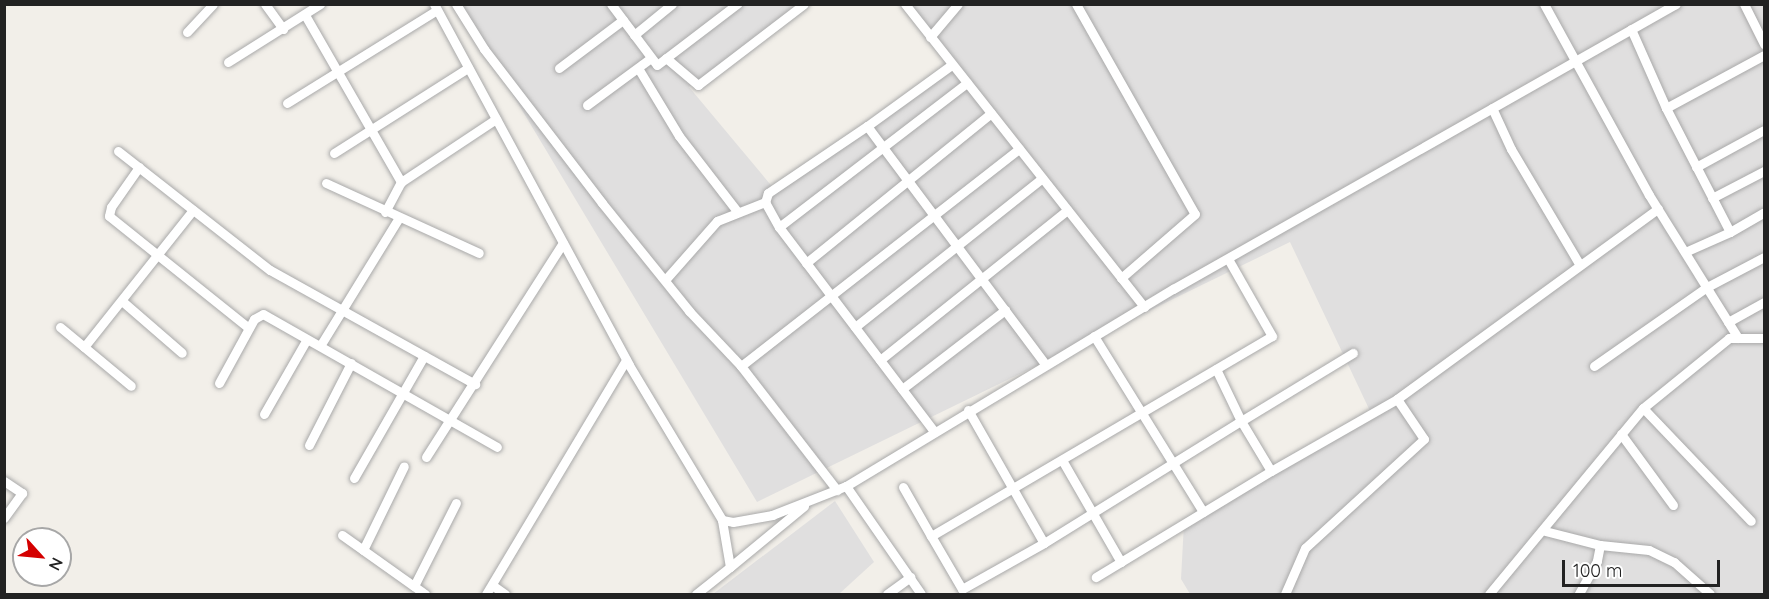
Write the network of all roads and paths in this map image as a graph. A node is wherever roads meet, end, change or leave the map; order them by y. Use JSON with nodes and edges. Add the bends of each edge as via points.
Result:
{"nodes":[{"id":1,"x":213,"y":4,"type":"edge"},
{"id":2,"x":265,"y":4,"type":"edge"},
{"id":3,"x":320,"y":4,"type":"edge"},
{"id":4,"x":456,"y":4,"type":"edge"},
{"id":5,"x":611,"y":4,"type":"edge"},
{"id":6,"x":672,"y":4,"type":"edge"},
{"id":7,"x":736,"y":4,"type":"edge"},
{"id":8,"x":804,"y":4,"type":"edge"},
{"id":9,"x":905,"y":4,"type":"edge"},
{"id":10,"x":958,"y":4,"type":"edge"},
{"id":11,"x":1076,"y":4,"type":"edge"},
{"id":12,"x":1544,"y":4,"type":"edge"},
{"id":13,"x":1676,"y":4,"type":"edge"},
{"id":14,"x":1744,"y":4,"type":"edge"},
{"id":15,"x":436,"y":7,"type":"edge"},
{"id":16,"x":305,"y":15,"type":"junction"},
{"id":17,"x":622,"y":20,"type":"junction"},
{"id":18,"x":282,"y":29,"type":"junction"},
{"id":19,"x":1631,"y":29,"type":"junction"},
{"id":20,"x":187,"y":32,"type":"dead end"},
{"id":21,"x":634,"y":34,"type":"junction"},
{"id":22,"x":930,"y":37,"type":"junction"},
{"id":23,"x":1764,"y":44,"type":"edge"},
{"id":24,"x":1764,"y":55,"type":"edge"},
{"id":25,"x":651,"y":58,"type":"junction"},
{"id":26,"x":666,"y":58,"type":"junction"},
{"id":27,"x":1576,"y":59,"type":"junction"},
{"id":28,"x":228,"y":62,"type":"dead end"},
{"id":29,"x":950,"y":66,"type":"junction"},
{"id":30,"x":468,"y":68,"type":"junction"},
{"id":31,"x":559,"y":68,"type":"dead end"},
{"id":32,"x":638,"y":68,"type":"junction"},
{"id":33,"x":338,"y":72,"type":"junction"},
{"id":34,"x":967,"y":83,"type":"junction"},
{"id":35,"x":287,"y":103,"type":"dead end"},
{"id":36,"x":586,"y":105,"type":"dead end"},
{"id":37,"x":1491,"y":108,"type":"junction"},
{"id":38,"x":1666,"y":108,"type":"junction"},
{"id":39,"x":991,"y":113,"type":"junction"},
{"id":40,"x":496,"y":119,"type":"junction"},
{"id":41,"x":867,"y":126,"type":"junction"},
{"id":42,"x":371,"y":130,"type":"junction"},
{"id":43,"x":1764,"y":130,"type":"edge"},
{"id":44,"x":883,"y":148,"type":"junction"},
{"id":45,"x":1019,"y":149,"type":"junction"},
{"id":46,"x":118,"y":151,"type":"dead end"},
{"id":47,"x":334,"y":153,"type":"dead end"},
{"id":48,"x":139,"y":167,"type":"junction"},
{"id":49,"x":1696,"y":167,"type":"junction"},
{"id":50,"x":1764,"y":171,"type":"edge"},
{"id":51,"x":1042,"y":178,"type":"junction"},
{"id":52,"x":908,"y":180,"type":"junction"},
{"id":53,"x":401,"y":182,"type":"junction"},
{"id":54,"x":326,"y":183,"type":"dead end"},
{"id":55,"x":1712,"y":198,"type":"junction"},
{"id":56,"x":765,"y":202,"type":"junction"},
{"id":57,"x":1658,"y":209,"type":"junction"},
{"id":58,"x":193,"y":210,"type":"junction"},
{"id":59,"x":1067,"y":210,"type":"junction"},
{"id":60,"x":737,"y":211,"type":"junction"},
{"id":61,"x":385,"y":212,"type":"junction"},
{"id":62,"x":1764,"y":212,"type":"edge"},
{"id":63,"x":934,"y":216,"type":"junction"},
{"id":64,"x":398,"y":219,"type":"junction"},
{"id":65,"x":779,"y":227,"type":"junction"},
{"id":66,"x":1730,"y":232,"type":"junction"},
{"id":67,"x":563,"y":243,"type":"junction"},
{"id":68,"x":957,"y":246,"type":"junction"},
{"id":69,"x":1685,"y":252,"type":"junction"},
{"id":70,"x":478,"y":253,"type":"dead end"},
{"id":71,"x":160,"y":256,"type":"junction"},
{"id":72,"x":1764,"y":257,"type":"edge"},
{"id":73,"x":1228,"y":259,"type":"junction"},
{"id":74,"x":806,"y":262,"type":"junction"},
{"id":75,"x":1580,"y":265,"type":"junction"},
{"id":76,"x":1121,"y":278,"type":"junction"},
{"id":77,"x":981,"y":279,"type":"junction"},
{"id":78,"x":665,"y":280,"type":"junction"},
{"id":79,"x":1707,"y":287,"type":"junction"},
{"id":80,"x":832,"y":296,"type":"junction"},
{"id":81,"x":122,"y":302,"type":"junction"},
{"id":82,"x":1764,"y":302,"type":"edge"},
{"id":83,"x":1144,"y":307,"type":"junction"},
{"id":84,"x":1005,"y":310,"type":"junction"},
{"id":85,"x":340,"y":311,"type":"junction"},
{"id":86,"x":1728,"y":322,"type":"junction"},
{"id":87,"x":60,"y":327,"type":"dead end"},
{"id":88,"x":855,"y":327,"type":"junction"},
{"id":89,"x":249,"y":328,"type":"junction"},
{"id":90,"x":1094,"y":336,"type":"junction"},
{"id":91,"x":1738,"y":338,"type":"junction"},
{"id":92,"x":308,"y":339,"type":"junction"},
{"id":93,"x":1763,"y":339,"type":"edge"},
{"id":94,"x":320,"y":346,"type":"junction"},
{"id":95,"x":84,"y":347,"type":"junction"},
{"id":96,"x":182,"y":353,"type":"dead end"},
{"id":97,"x":1353,"y":353,"type":"dead end"},
{"id":98,"x":424,"y":356,"type":"junction"},
{"id":99,"x":626,"y":360,"type":"junction"},
{"id":100,"x":880,"y":360,"type":"junction"},
{"id":101,"x":351,"y":363,"type":"junction"},
{"id":102,"x":1045,"y":364,"type":"junction"},
{"id":103,"x":741,"y":366,"type":"junction"},
{"id":104,"x":1594,"y":366,"type":"dead end"},
{"id":105,"x":1215,"y":369,"type":"junction"},
{"id":106,"x":219,"y":383,"type":"dead end"},
{"id":107,"x":475,"y":384,"type":"junction"},
{"id":108,"x":131,"y":386,"type":"dead end"},
{"id":109,"x":902,"y":389,"type":"junction"},
{"id":110,"x":403,"y":392,"type":"junction"},
{"id":111,"x":1397,"y":399,"type":"junction"},
{"id":112,"x":1643,"y":408,"type":"junction"},
{"id":113,"x":968,"y":410,"type":"junction"},
{"id":114,"x":1142,"y":413,"type":"junction"},
{"id":115,"x":264,"y":414,"type":"dead end"},
{"id":116,"x":452,"y":419,"type":"junction"},
{"id":117,"x":1241,"y":421,"type":"junction"},
{"id":118,"x":934,"y":431,"type":"junction"},
{"id":119,"x":1621,"y":434,"type":"junction"},
{"id":120,"x":309,"y":445,"type":"dead end"},
{"id":121,"x":497,"y":447,"type":"dead end"},
{"id":122,"x":426,"y":457,"type":"dead end"},
{"id":123,"x":1062,"y":460,"type":"junction"},
{"id":124,"x":1173,"y":463,"type":"junction"},
{"id":125,"x":404,"y":466,"type":"dead end"},
{"id":126,"x":1271,"y":471,"type":"junction"},
{"id":127,"x":354,"y":478,"type":"dead end"},
{"id":128,"x":4,"y":481,"type":"edge"},
{"id":129,"x":903,"y":487,"type":"dead end"},
{"id":130,"x":841,"y":488,"type":"junction"},
{"id":131,"x":1013,"y":489,"type":"junction"},
{"id":132,"x":811,"y":501,"type":"junction"},
{"id":133,"x":456,"y":503,"type":"dead end"},
{"id":134,"x":1673,"y":505,"type":"dead end"},
{"id":135,"x":1092,"y":512,"type":"junction"},
{"id":136,"x":1203,"y":512,"type":"junction"},
{"id":137,"x":4,"y":518,"type":"edge"},
{"id":138,"x":722,"y":520,"type":"junction"},
{"id":139,"x":1751,"y":521,"type":"dead end"},
{"id":140,"x":1545,"y":531,"type":"junction"},
{"id":141,"x":342,"y":535,"type":"dead end"},
{"id":142,"x":931,"y":537,"type":"junction"},
{"id":143,"x":1044,"y":543,"type":"junction"},
{"id":144,"x":1600,"y":545,"type":"junction"},
{"id":145,"x":363,"y":550,"type":"junction"},
{"id":146,"x":1121,"y":562,"type":"junction"},
{"id":147,"x":730,"y":567,"type":"junction"},
{"id":148,"x":910,"y":577,"type":"junction"},
{"id":149,"x":1096,"y":577,"type":"dead end"},
{"id":150,"x":492,"y":585,"type":"junction"},
{"id":151,"x":414,"y":586,"type":"junction"},
{"id":152,"x":425,"y":594,"type":"edge"},
{"id":153,"x":486,"y":594,"type":"edge"},
{"id":154,"x":505,"y":594,"type":"edge"},
{"id":155,"x":696,"y":594,"type":"edge"},
{"id":156,"x":887,"y":594,"type":"edge"},
{"id":157,"x":921,"y":594,"type":"edge"},
{"id":158,"x":1285,"y":594,"type":"edge"},
{"id":159,"x":1489,"y":594,"type":"edge"},
{"id":160,"x":1579,"y":594,"type":"edge"},
{"id":161,"x":1710,"y":594,"type":"edge"}],
"edges":[{"from":1,"to":20,"type":"street"},
{"from":2,"to":18,"type":"street"},
{"from":3,"to":16,"type":"street"},
{"from":4,"to":78,"type":"street","via":[[484,49]]},
{"from":5,"to":17,"type":"street"},
{"from":6,"to":21,"type":"street"},
{"from":7,"to":26,"type":"street"},
{"from":8,"to":26,"type":"street","via":[[698,85]]},
{"from":9,"to":22,"type":"street"},
{"from":10,"to":22,"type":"street"},
{"from":11,"to":76,"type":"street","via":[[1195,214]]},
{"from":12,"to":27,"type":"street"},
{"from":13,"to":19,"type":"street"},
{"from":14,"to":23,"type":"street"},
{"from":15,"to":30,"type":"street"},
{"from":15,"to":33,"type":"street"},
{"from":16,"to":18,"type":"street"},
{"from":16,"to":33,"type":"street"},
{"from":17,"to":21,"type":"street"},
{"from":17,"to":31,"type":"street"},
{"from":18,"to":28,"type":"street"},
{"from":19,"to":27,"type":"street"},
{"from":19,"to":38,"type":"street"},
{"from":21,"to":25,"type":"street"},
{"from":22,"to":29,"type":"street"},
{"from":24,"to":38,"type":"street"},
{"from":25,"to":26,"type":"street","via":[[657,65]]},
{"from":25,"to":32,"type":"street"},
{"from":27,"to":37,"type":"street"},
{"from":27,"to":57,"type":"street"},
{"from":29,"to":34,"type":"street"},
{"from":29,"to":41,"type":"street"},
{"from":30,"to":40,"type":"street"},
{"from":30,"to":42,"type":"street"},
{"from":32,"to":36,"type":"street"},
{"from":32,"to":60,"type":"street","via":[[679,136]]},
{"from":33,"to":35,"type":"street"},
{"from":33,"to":42,"type":"street"},
{"from":34,"to":39,"type":"street"},
{"from":34,"to":44,"type":"street"},
{"from":37,"to":73,"type":"street"},
{"from":37,"to":75,"type":"street"},
{"from":38,"to":49,"type":"street"},
{"from":39,"to":45,"type":"street"},
{"from":39,"to":52,"type":"street"},
{"from":40,"to":53,"type":"street"},
{"from":40,"to":67,"type":"street"},
{"from":41,"to":44,"type":"street"},
{"from":41,"to":56,"type":"street","via":[[768,193]]},
{"from":42,"to":47,"type":"street"},
{"from":42,"to":53,"type":"street"},
{"from":43,"to":49,"type":"street"},
{"from":44,"to":52,"type":"street"},
{"from":44,"to":65,"type":"street"},
{"from":45,"to":51,"type":"street"},
{"from":45,"to":63,"type":"street"},
{"from":46,"to":48,"type":"street"},
{"from":48,"to":58,"type":"street"},
{"from":48,"to":71,"type":"street","via":[[109,216]]},
{"from":49,"to":55,"type":"street"},
{"from":50,"to":55,"type":"street"},
{"from":51,"to":59,"type":"street"},
{"from":51,"to":68,"type":"street"},
{"from":52,"to":63,"type":"street"},
{"from":52,"to":74,"type":"street"},
{"from":53,"to":61,"type":"street"},
{"from":54,"to":61,"type":"street"},
{"from":55,"to":66,"type":"street"},
{"from":56,"to":60,"type":"street"},
{"from":56,"to":65,"type":"street"},
{"from":57,"to":69,"type":"street"},
{"from":57,"to":75,"type":"street"},
{"from":58,"to":71,"type":"street"},
{"from":58,"to":85,"type":"street","via":[[270,270]]},
{"from":59,"to":76,"type":"street"},
{"from":59,"to":77,"type":"street"},
{"from":60,"to":78,"type":"street","via":[[705,231]]},
{"from":61,"to":64,"type":"street"},
{"from":62,"to":66,"type":"street"},
{"from":63,"to":68,"type":"street"},
{"from":63,"to":80,"type":"street"},
{"from":64,"to":70,"type":"street"},
{"from":64,"to":85,"type":"street"},
{"from":65,"to":74,"type":"street"},
{"from":66,"to":69,"type":"street"},
{"from":67,"to":99,"type":"street"},
{"from":67,"to":107,"type":"street"},
{"from":68,"to":77,"type":"street"},
{"from":68,"to":88,"type":"street"},
{"from":69,"to":79,"type":"street"},
{"from":71,"to":81,"type":"street"},
{"from":71,"to":89,"type":"street"},
{"from":72,"to":79,"type":"street"},
{"from":73,"to":83,"type":"street"},
{"from":73,"to":105,"type":"street","via":[[1272,336]]},
{"from":74,"to":80,"type":"street"},
{"from":75,"to":111,"type":"street"},
{"from":76,"to":83,"type":"street"},
{"from":77,"to":84,"type":"street"},
{"from":77,"to":100,"type":"street"},
{"from":78,"to":103,"type":"street","via":[[706,331]]},
{"from":79,"to":86,"type":"street"},
{"from":79,"to":104,"type":"street"},
{"from":80,"to":88,"type":"street"},
{"from":80,"to":103,"type":"street"},
{"from":81,"to":95,"type":"street"},
{"from":81,"to":96,"type":"street"},
{"from":82,"to":86,"type":"street"},
{"from":83,"to":90,"type":"street"},
{"from":84,"to":102,"type":"street"},
{"from":84,"to":109,"type":"street"},
{"from":85,"to":94,"type":"street"},
{"from":85,"to":98,"type":"street"},
{"from":86,"to":91,"type":"street"},
{"from":87,"to":95,"type":"street"},
{"from":88,"to":100,"type":"street"},
{"from":89,"to":92,"type":"street","via":[[258,313]]},
{"from":89,"to":106,"type":"street"},
{"from":90,"to":102,"type":"street"},
{"from":90,"to":114,"type":"street"},
{"from":91,"to":93,"type":"street"},
{"from":91,"to":112,"type":"street","via":[[1729,338]]},
{"from":92,"to":94,"type":"street"},
{"from":92,"to":115,"type":"street"},
{"from":94,"to":101,"type":"street"},
{"from":95,"to":108,"type":"street"},
{"from":97,"to":117,"type":"street"},
{"from":98,"to":107,"type":"street"},
{"from":98,"to":110,"type":"street"},
{"from":99,"to":138,"type":"street"},
{"from":99,"to":150,"type":"street"},
{"from":100,"to":109,"type":"street"},
{"from":101,"to":110,"type":"street"},
{"from":101,"to":120,"type":"street"},
{"from":102,"to":113,"type":"street"},
{"from":103,"to":130,"type":"street"},
{"from":105,"to":114,"type":"street"},
{"from":105,"to":117,"type":"street"},
{"from":107,"to":116,"type":"street"},
{"from":109,"to":118,"type":"street"},
{"from":110,"to":116,"type":"street"},
{"from":110,"to":127,"type":"street"},
{"from":111,"to":126,"type":"street"},
{"from":111,"to":158,"type":"street","via":[[1424,439],[1305,548]]},
{"from":112,"to":119,"type":"street"},
{"from":112,"to":139,"type":"street"},
{"from":113,"to":118,"type":"street"},
{"from":113,"to":131,"type":"street"},
{"from":114,"to":123,"type":"street"},
{"from":114,"to":124,"type":"street"},
{"from":116,"to":121,"type":"street"},
{"from":116,"to":122,"type":"street"},
{"from":117,"to":124,"type":"street"},
{"from":117,"to":126,"type":"street"},
{"from":118,"to":130,"type":"street"},
{"from":119,"to":134,"type":"street"},
{"from":119,"to":140,"type":"street"},
{"from":123,"to":131,"type":"street"},
{"from":123,"to":135,"type":"street"},
{"from":124,"to":135,"type":"street"},
{"from":124,"to":136,"type":"street"},
{"from":125,"to":145,"type":"street"},
{"from":126,"to":136,"type":"street"},
{"from":128,"to":137,"type":"street","via":[[22,493]]},
{"from":129,"to":142,"type":"street"},
{"from":130,"to":132,"type":"street"},
{"from":130,"to":148,"type":"street"},
{"from":131,"to":142,"type":"street"},
{"from":131,"to":143,"type":"street"},
{"from":132,"to":138,"type":"street","via":[[772,515]]},
{"from":132,"to":147,"type":"street"},
{"from":133,"to":151,"type":"street"},
{"from":135,"to":143,"type":"street"},
{"from":135,"to":146,"type":"street"},
{"from":136,"to":146,"type":"street"},
{"from":138,"to":147,"type":"street"},
{"from":140,"to":144,"type":"street"},
{"from":140,"to":159,"type":"street"},
{"from":141,"to":145,"type":"street"},
{"from":142,"to":143,"type":"street","via":[[962,589]]},
{"from":144,"to":160,"type":"street","via":[[1597,561]]},
{"from":144,"to":161,"type":"street","via":[[1649,550],[1674,562]]},
{"from":145,"to":151,"type":"street"},
{"from":146,"to":149,"type":"street"},
{"from":147,"to":155,"type":"street"},
{"from":148,"to":156,"type":"street"},
{"from":148,"to":157,"type":"street"},
{"from":150,"to":153,"type":"street"},
{"from":150,"to":154,"type":"street"},
{"from":151,"to":152,"type":"street"}]}
